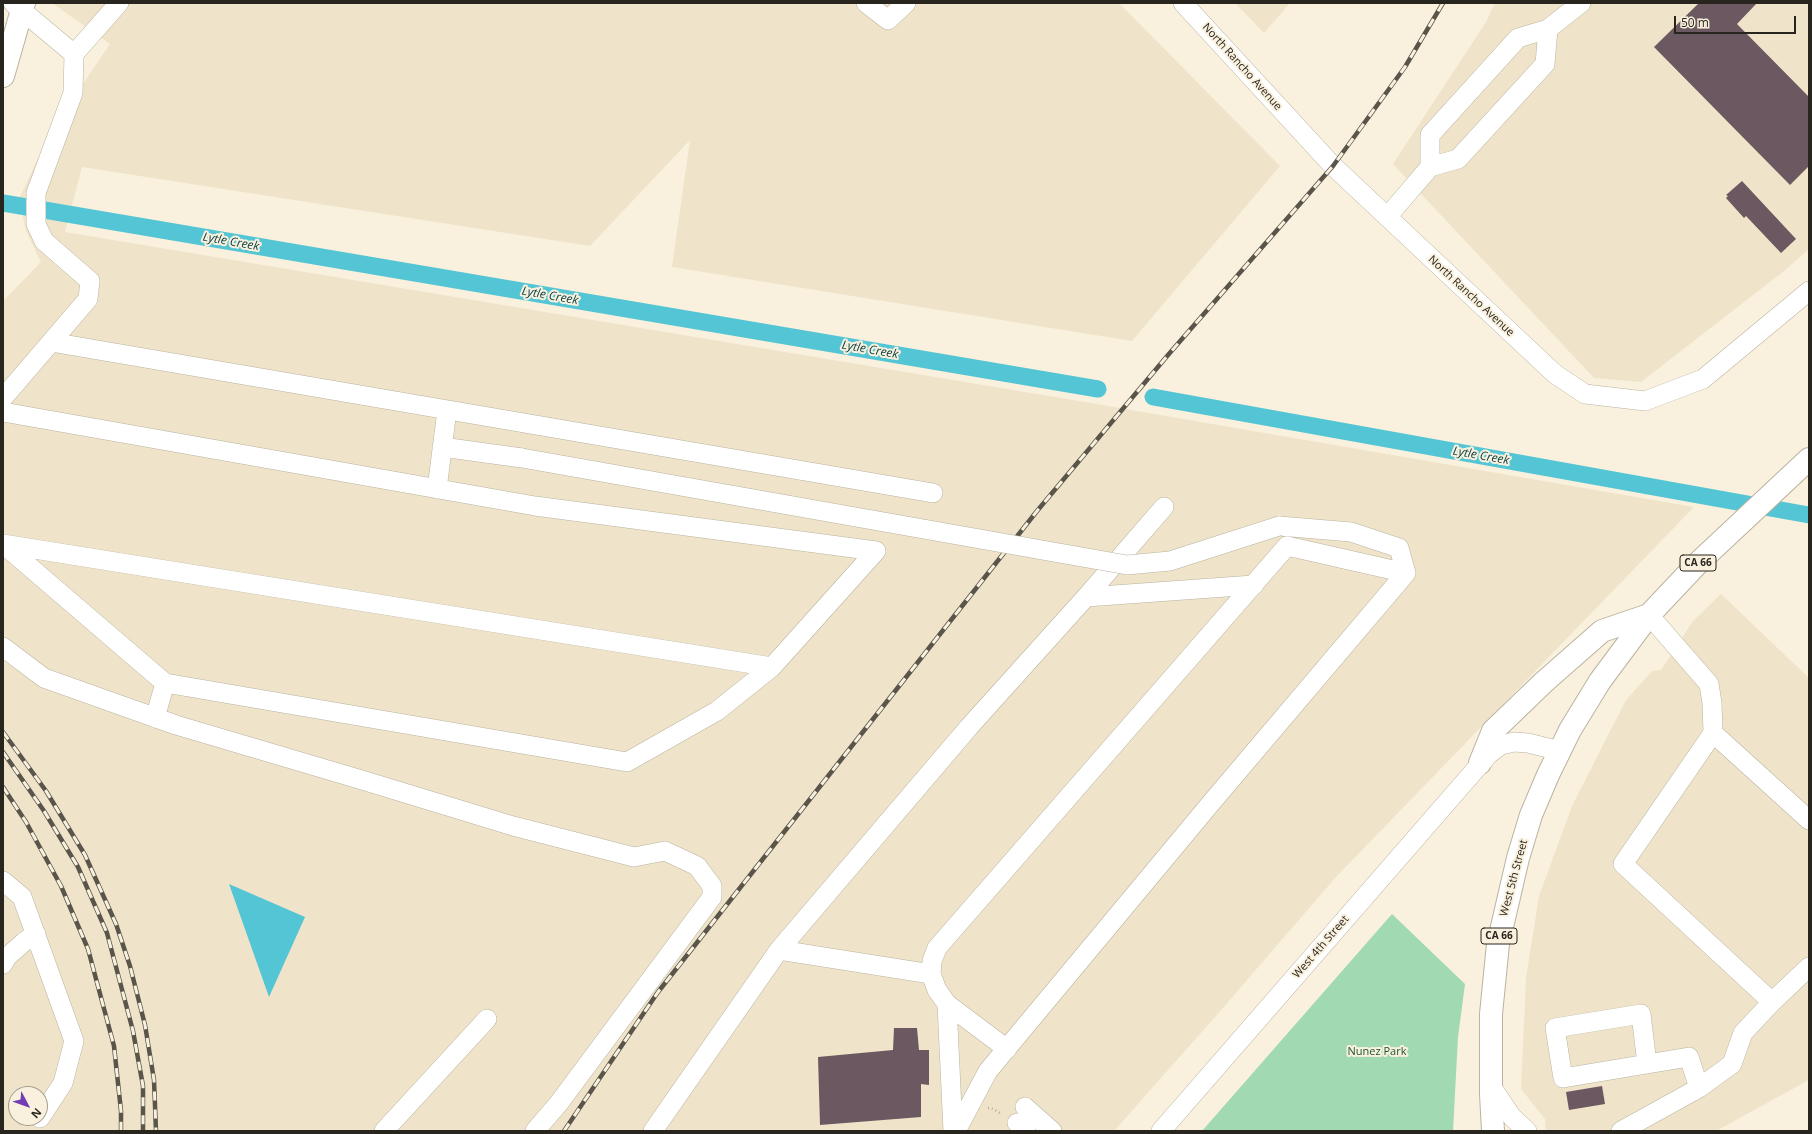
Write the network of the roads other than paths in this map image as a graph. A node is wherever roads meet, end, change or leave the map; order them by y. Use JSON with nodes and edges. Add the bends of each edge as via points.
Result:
{"nodes":[{"id":1,"x":119,"y":3,"type":"edge"},
{"id":2,"x":866,"y":3,"type":"edge"},
{"id":3,"x":906,"y":3,"type":"edge"},
{"id":4,"x":1184,"y":3,"type":"edge"},
{"id":5,"x":1582,"y":3,"type":"edge"},
{"id":6,"x":20,"y":6,"type":"edge"},
{"id":7,"x":1548,"y":29,"type":"junction"},
{"id":8,"x":74,"y":54,"type":"junction"},
{"id":9,"x":3,"y":76,"type":"edge"},
{"id":10,"x":1430,"y":167,"type":"junction"},
{"id":11,"x":1387,"y":217,"type":"junction"},
{"id":12,"x":1809,"y":291,"type":"edge"},
{"id":13,"x":51,"y":342,"type":"junction"},
{"id":14,"x":3,"y":398,"type":"edge"},
{"id":15,"x":447,"y":410,"type":"junction"},
{"id":16,"x":3,"y":412,"type":"edge"},
{"id":17,"x":442,"y":447,"type":"junction"},
{"id":18,"x":1809,"y":459,"type":"edge"},
{"id":19,"x":437,"y":489,"type":"junction"},
{"id":20,"x":933,"y":493,"type":"dead end"},
{"id":21,"x":1164,"y":507,"type":"dead end"},
{"id":22,"x":3,"y":544,"type":"edge"},
{"id":23,"x":1406,"y":573,"type":"junction"},
{"id":24,"x":1254,"y":585,"type":"junction"},
{"id":25,"x":1086,"y":597,"type":"junction"},
{"id":26,"x":1649,"y":615,"type":"junction"},
{"id":27,"x":3,"y":647,"type":"edge"},
{"id":28,"x":772,"y":667,"type":"junction"},
{"id":29,"x":165,"y":683,"type":"junction"},
{"id":30,"x":155,"y":718,"type":"junction"},
{"id":31,"x":1713,"y":733,"type":"junction"},
{"id":32,"x":1560,"y":751,"type":"junction"},
{"id":33,"x":1480,"y":763,"type":"junction"},
{"id":34,"x":1809,"y":820,"type":"edge"},
{"id":35,"x":3,"y":881,"type":"edge"},
{"id":36,"x":34,"y":928,"type":"junction"},
{"id":37,"x":779,"y":950,"type":"junction"},
{"id":38,"x":3,"y":964,"type":"edge"},
{"id":39,"x":1809,"y":967,"type":"edge"},
{"id":40,"x":931,"y":974,"type":"junction"},
{"id":41,"x":1772,"y":1002,"type":"junction"},
{"id":42,"x":947,"y":1004,"type":"junction"},
{"id":43,"x":487,"y":1019,"type":"dead end"},
{"id":44,"x":1007,"y":1049,"type":"junction"},
{"id":45,"x":1648,"y":1064,"type":"junction"},
{"id":46,"x":1491,"y":1086,"type":"junction"},
{"id":47,"x":1699,"y":1088,"type":"junction"},
{"id":48,"x":48,"y":1106,"type":"edge"},
{"id":49,"x":1022,"y":1121,"type":"edge"},
{"id":50,"x":384,"y":1131,"type":"edge"},
{"id":51,"x":535,"y":1131,"type":"edge"},
{"id":52,"x":653,"y":1131,"type":"edge"},
{"id":53,"x":953,"y":1131,"type":"edge"},
{"id":54,"x":956,"y":1131,"type":"edge"},
{"id":55,"x":1052,"y":1131,"type":"edge"},
{"id":56,"x":1161,"y":1131,"type":"edge"},
{"id":57,"x":1493,"y":1131,"type":"edge"},
{"id":58,"x":1527,"y":1131,"type":"edge"},
{"id":59,"x":1621,"y":1131,"type":"edge"}],
"edges":[{"from":1,"to":8,"type":"street"},
{"from":2,"to":3,"type":"street","via":[[888,20]]},
{"from":4,"to":11,"type":"street","name":"North Rancho Avenue","via":[[1333,166]]},
{"from":5,"to":7,"type":"street"},
{"from":6,"to":8,"type":"street"},
{"from":6,"to":9,"type":"main road"},
{"from":7,"to":10,"type":"street","via":[[1545,64],[1458,159]]},
{"from":7,"to":10,"type":"street","via":[[1518,38],[1430,135]]},
{"from":8,"to":13,"type":"street","via":[[73,92],[36,193],[36,224],[44,241],[90,281],[88,299]]},
{"from":10,"to":11,"type":"street"},
{"from":11,"to":12,"type":"street","name":"North Rancho Avenue","via":[[1555,374],[1585,394],[1645,401],[1703,379]]},
{"from":13,"to":14,"type":"street"},
{"from":13,"to":15,"type":"street"},
{"from":15,"to":17,"type":"street"},
{"from":15,"to":20,"type":"street"},
{"from":16,"to":19,"type":"street"},
{"from":17,"to":19,"type":"street"},
{"from":17,"to":23,"type":"street","bridge":true,"via":[[522,458],[1127,565],[1170,561],[1279,526],[1351,532],[1399,548]]},
{"from":18,"to":26,"type":"main road","number":"CA 66","via":[[1699,562]]},
{"from":19,"to":28,"type":"street","via":[[535,506],[876,551]]},
{"from":21,"to":25,"type":"street"},
{"from":22,"to":28,"type":"street"},
{"from":22,"to":29,"type":"street"},
{"from":23,"to":24,"type":"street","via":[[1288,546]]},
{"from":23,"to":44,"type":"street"},
{"from":24,"to":25,"type":"street"},
{"from":24,"to":40,"type":"street","via":[[937,948]]},
{"from":25,"to":37,"type":"street","via":[[969,727]]},
{"from":26,"to":31,"type":"street","via":[[1709,684]]},
{"from":26,"to":32,"type":"main road","number":"CA 66","via":[[1600,681]]},
{"from":26,"to":33,"type":"main road","via":[[1602,631],[1493,731]]},
{"from":27,"to":30,"type":"street","via":[[44,678]]},
{"from":28,"to":29,"type":"street","via":[[717,711],[627,762]]},
{"from":29,"to":30,"type":"street"},
{"from":30,"to":51,"type":"street","via":[[513,826],[634,857],[665,851],[696,866],[712,886],[712,897],[559,1103]]},
{"from":31,"to":34,"type":"street"},
{"from":31,"to":41,"type":"street","via":[[1623,864]]},
{"from":32,"to":33,"type":"street","name":"West 4th Street","via":[[1514,742],[1501,746]]},
{"from":32,"to":46,"type":"main road","name":"West 5th Street","number":"CA 66","via":[[1531,815],[1506,901],[1498,944],[1491,1014]]},
{"from":33,"to":56,"type":"street","name":"West 4th Street"},
{"from":35,"to":36,"type":"street","via":[[22,897]]},
{"from":36,"to":38,"type":"street"},
{"from":36,"to":48,"type":"street","via":[[74,1041],[63,1083]]},
{"from":37,"to":40,"type":"street"},
{"from":37,"to":52,"type":"street"},
{"from":39,"to":41,"type":"street"},
{"from":40,"to":42,"type":"street","via":[[937,990]]},
{"from":41,"to":47,"type":"street","via":[[1743,1033],[1732,1064]]},
{"from":42,"to":44,"type":"street"},
{"from":42,"to":53,"type":"street"},
{"from":43,"to":50,"type":"street"},
{"from":44,"to":54,"type":"street","via":[[988,1071]]},
{"from":45,"to":45,"type":"street","via":[[1563,1078],[1555,1028],[1641,1014]]},
{"from":45,"to":47,"type":"street","via":[[1690,1057]]},
{"from":46,"to":57,"type":"main road","name":"West 5th Street","number":"CA 66"},
{"from":46,"to":58,"type":"street","via":[[1512,1117]]},
{"from":47,"to":59,"type":"street"},
{"from":49,"to":55,"type":"street"}]}
